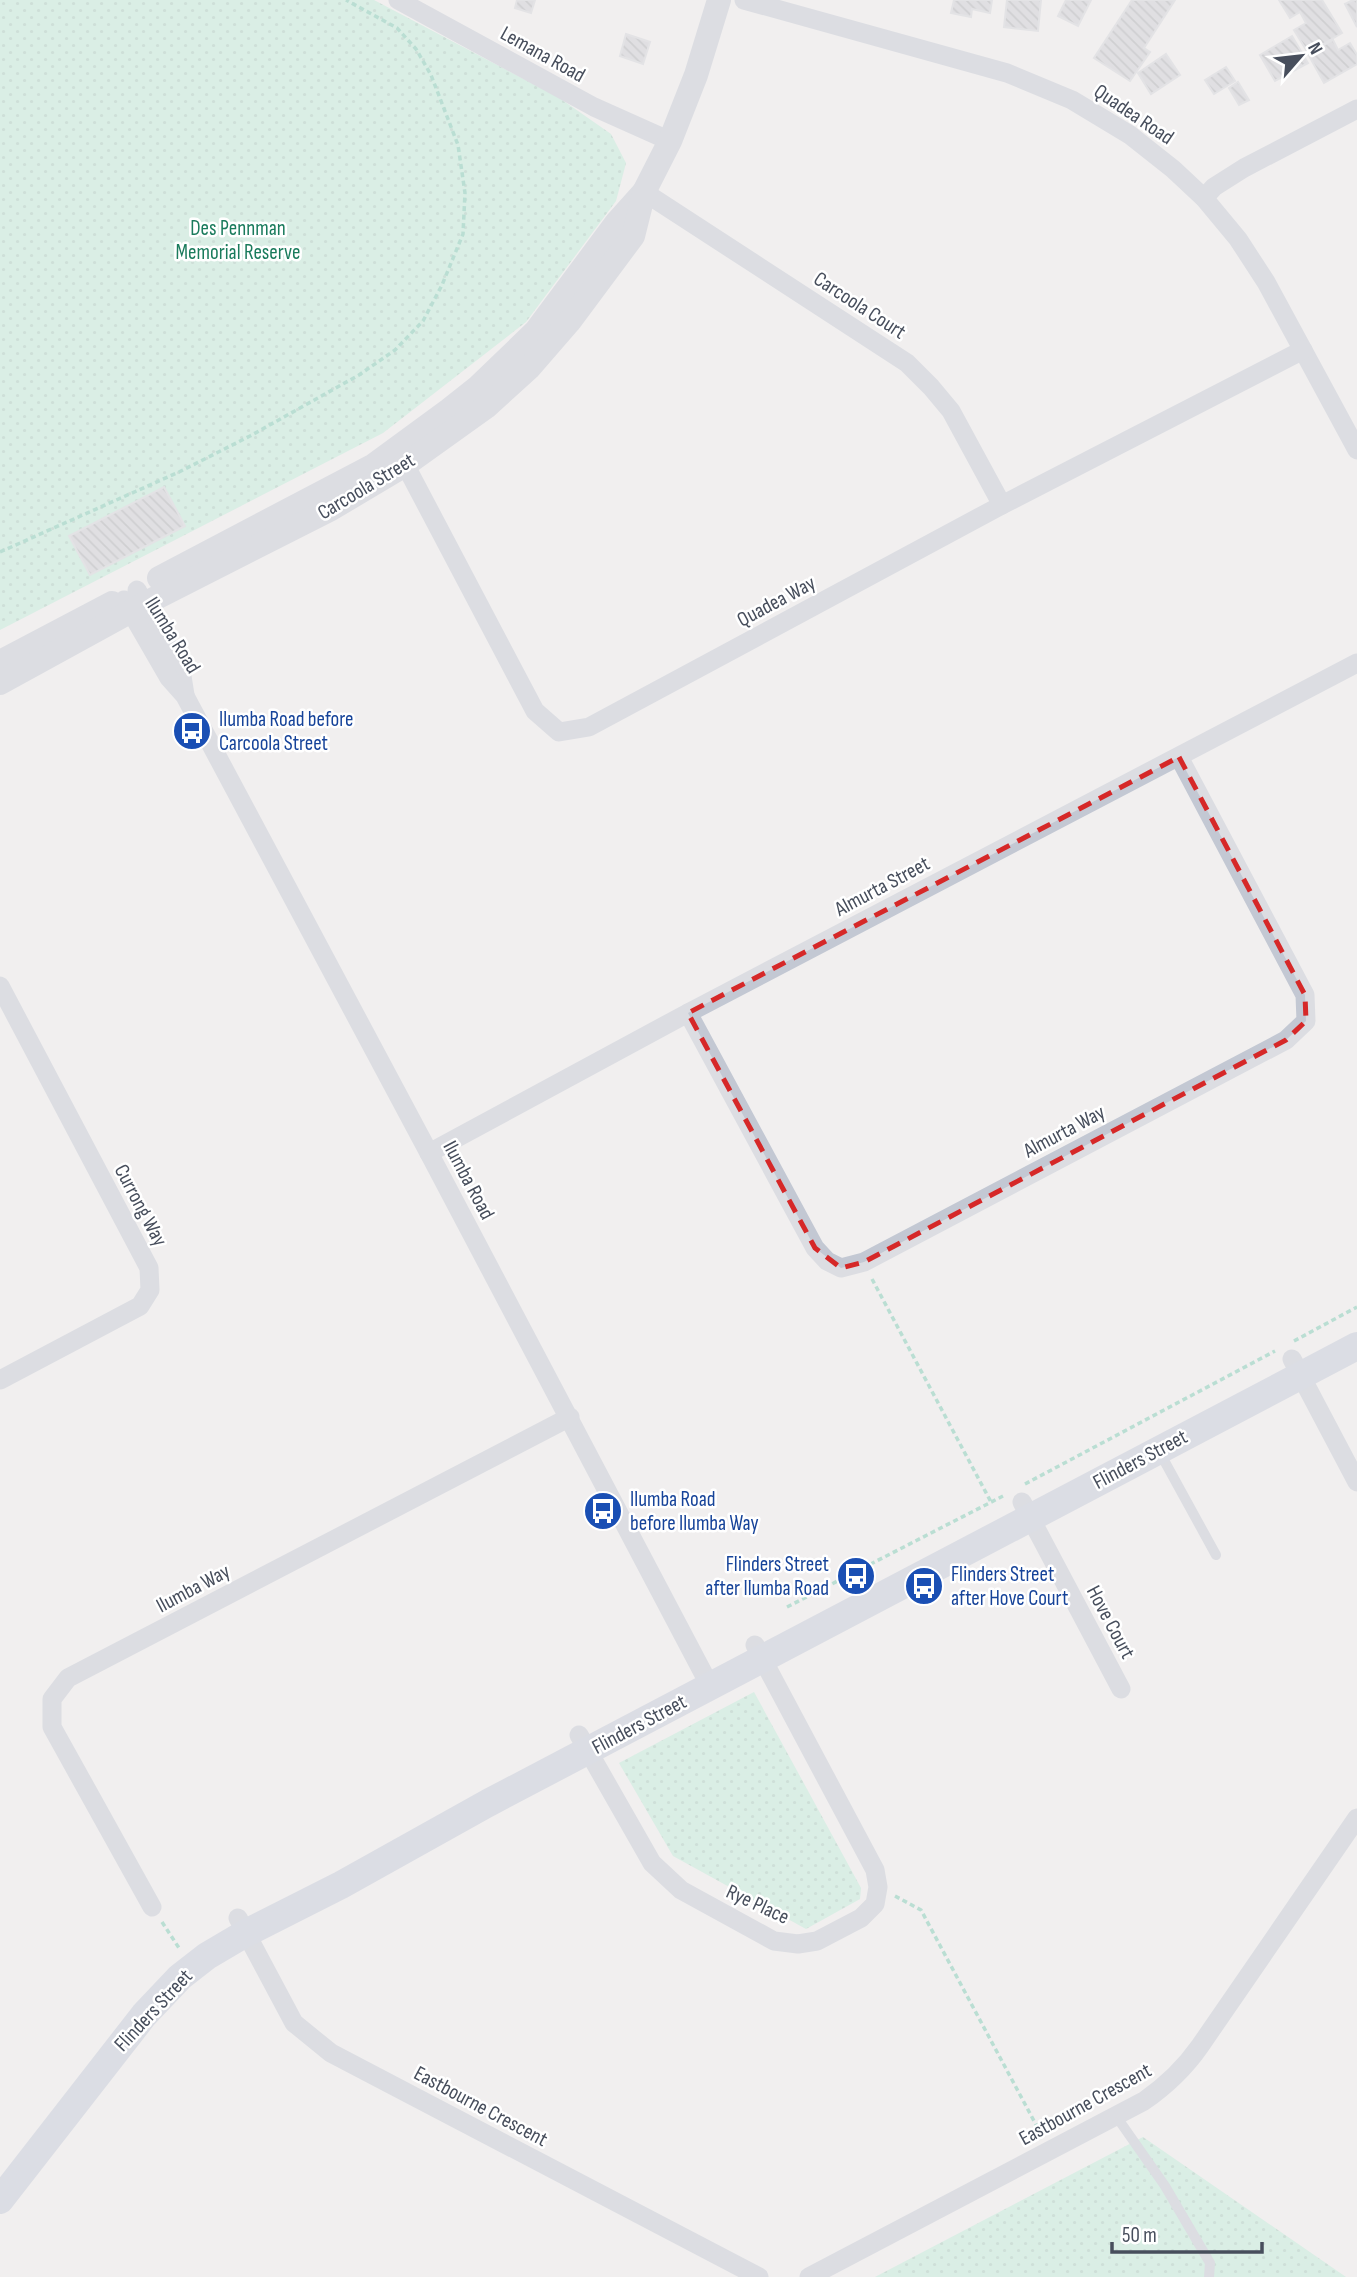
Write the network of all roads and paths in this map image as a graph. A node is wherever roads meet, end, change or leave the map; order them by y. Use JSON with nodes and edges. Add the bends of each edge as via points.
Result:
{"nodes":[{"id":1,"x":346,"y":0,"type":"edge"},
{"id":2,"x":399,"y":0,"type":"edge"},
{"id":3,"x":719,"y":0,"type":"edge"},
{"id":4,"x":744,"y":0,"type":"edge"},
{"id":5,"x":1357,"y":109,"type":"edge"},
{"id":6,"x":670,"y":141,"type":"junction"},
{"id":7,"x":644,"y":192,"type":"junction"},
{"id":8,"x":1204,"y":198,"type":"junction"},
{"id":9,"x":1303,"y":350,"type":"junction"},
{"id":10,"x":1356,"y":446,"type":"edge"},
{"id":11,"x":401,"y":457,"type":"junction"},
{"id":12,"x":1002,"y":505,"type":"junction"},
{"id":13,"x":0,"y":552,"type":"edge"},
{"id":14,"x":133,"y":601,"type":"junction"},
{"id":15,"x":0,"y":662,"type":"edge"},
{"id":16,"x":1357,"y":663,"type":"edge"},
{"id":17,"x":0,"y":683,"type":"edge"},
{"id":18,"x":1179,"y":757,"type":"junction"},
{"id":19,"x":0,"y":986,"type":"edge"},
{"id":20,"x":688,"y":1013,"type":"junction"},
{"id":21,"x":429,"y":1153,"type":"junction"},
{"id":22,"x":864,"y":1262,"type":"junction"},
{"id":23,"x":1357,"y":1307,"type":"edge"},
{"id":24,"x":1357,"y":1326,"type":"edge"},
{"id":25,"x":1357,"y":1346,"type":"edge"},
{"id":26,"x":1292,"y":1356,"type":"junction"},
{"id":27,"x":0,"y":1380,"type":"edge"},
{"id":28,"x":570,"y":1417,"type":"junction"},
{"id":29,"x":1158,"y":1450,"type":"junction"},
{"id":30,"x":1357,"y":1482,"type":"edge"},
{"id":31,"x":1017,"y":1501,"type":"junction"},
{"id":32,"x":991,"y":1502,"type":"junction"},
{"id":33,"x":1189,"y":1505,"type":"junction"},
{"id":34,"x":1179,"y":1511,"type":"dead end"},
{"id":35,"x":1209,"y":1542,"type":"junction"},
{"id":36,"x":1198,"y":1548,"type":"dead end"},
{"id":37,"x":1216,"y":1555,"type":"dead end"},
{"id":38,"x":787,"y":1606,"type":"dead end"},
{"id":39,"x":759,"y":1652,"type":"junction"},
{"id":40,"x":706,"y":1679,"type":"junction"},
{"id":41,"x":1121,"y":1689,"type":"dead end"},
{"id":42,"x":583,"y":1743,"type":"junction"},
{"id":43,"x":1357,"y":1818,"type":"edge"},
{"id":44,"x":878,"y":1887,"type":"junction"},
{"id":45,"x":152,"y":1907,"type":"joint"},
{"id":46,"x":242,"y":1925,"type":"junction"},
{"id":47,"x":182,"y":1952,"type":"junction"},
{"id":48,"x":1116,"y":2116,"type":"junction"},
{"id":49,"x":1051,"y":2151,"type":"junction"},
{"id":50,"x":0,"y":2174,"type":"edge"},
{"id":51,"x":0,"y":2200,"type":"edge"},
{"id":52,"x":759,"y":2277,"type":"edge"},
{"id":53,"x":809,"y":2277,"type":"edge"},
{"id":54,"x":1209,"y":2277,"type":"edge"}],
"edges":[{"from":1,"to":13,"type":"path","via":[[397,28],[416,49],[458,145],[465,193],[463,234],[423,321],[395,351],[262,430]]},
{"from":2,"to":6,"type":"street","name":"Lemana Road","via":[[594,107]]},
{"from":3,"to":6,"type":"street","name":"Carcoola Street"},
{"from":4,"to":8,"type":"street","name":"Quadea Road","via":[[1007,73],[1072,100],[1130,135]]},
{"from":5,"to":8,"type":"street","via":[[1244,168]]},
{"from":6,"to":7,"type":"street","name":"Carcoola Street"},
{"from":7,"to":11,"type":"street","name":"Carcoola Street","via":[[634,236],[530,366],[485,407]]},
{"from":7,"to":12,"type":"street","name":"Carcoola Court","via":[[907,363],[951,411]]},
{"from":8,"to":9,"type":"street","name":"Quadea Road","via":[[1238,239]]},
{"from":9,"to":10,"type":"street","name":"Quadea Road"},
{"from":9,"to":12,"type":"street","name":"Quadea Way"},
{"from":11,"to":12,"type":"street","name":"Quadea Way","via":[[536,710],[559,732],[589,727]]},
{"from":11,"to":14,"type":"street","name":"Carcoola Street","via":[[374,465]]},
{"from":14,"to":15,"type":"street","name":"Carcoola Street"},
{"from":14,"to":17,"type":"street","name":"Carcoola Street"},
{"from":14,"to":21,"type":"street","name":"Ilumba Road","via":[[169,678],[185,696]]},
{"from":16,"to":18,"type":"street","name":"Almurta Street"},
{"from":18,"to":20,"type":"street","name":"Almurta Street"},
{"from":18,"to":22,"type":"street","name":"Almurta Way","via":[[1305,995],[1306,1021],[1286,1040]]},
{"from":19,"to":27,"type":"street","name":"Currong Way","via":[[149,1268],[150,1290],[140,1306]]},
{"from":20,"to":21,"type":"street","name":"Almurta Street"},
{"from":20,"to":22,"type":"street","name":"Almurta Way","via":[[815,1248],[841,1268]]},
{"from":21,"to":28,"type":"street","name":"Ilumba Road"},
{"from":22,"to":32,"type":"path"},
{"from":23,"to":26,"type":"path"},
{"from":24,"to":26,"type":"main road","name":"Flinders Street"},
{"from":25,"to":26,"type":"main road","name":"Flinders Street"},
{"from":26,"to":29,"type":"main road","name":"Flinders Street"},
{"from":26,"to":30,"type":"street"},
{"from":26,"to":31,"type":"main road","name":"Flinders Street"},
{"from":26,"to":31,"type":"path"},
{"from":28,"to":40,"type":"street","name":"Ilumba Road"},
{"from":28,"to":45,"type":"street","name":"Ilumba Way","via":[[68,1678],[52,1699],[52,1727]]},
{"from":29,"to":31,"type":"main road","name":"Flinders Street"},
{"from":29,"to":33,"type":"lane"},
{"from":31,"to":32,"type":"path"},
{"from":31,"to":39,"type":"main road","name":"Flinders Street"},
{"from":31,"to":41,"type":"street","name":"Hove Court"},
{"from":32,"to":38,"type":"path"},
{"from":33,"to":34,"type":"lane"},
{"from":33,"to":35,"type":"lane"},
{"from":35,"to":36,"type":"lane"},
{"from":35,"to":37,"type":"lane"},
{"from":39,"to":40,"type":"main road","name":"Flinders Street"},
{"from":39,"to":44,"type":"street","via":[[875,1870]]},
{"from":40,"to":42,"type":"main road","name":"Flinders Street"},
{"from":42,"to":44,"type":"street","name":"Rye Place","via":[[652,1863],[666,1878],[774,1941],[817,1941],[861,1918],[875,1904]]},
{"from":42,"to":46,"type":"main road","name":"Flinders Street","via":[[341,1885]]},
{"from":43,"to":48,"type":"street","name":"Eastbourne Crescent","via":[[1184,2068],[1166,2086]]},
{"from":44,"to":49,"type":"path","via":[[921,1910]]},
{"from":45,"to":47,"type":"path"},
{"from":46,"to":47,"type":"main road","name":"Flinders Street"},
{"from":46,"to":51,"type":"main road","name":"Flinders Street","via":[[180,1977],[144,2015]]},
{"from":46,"to":52,"type":"street","name":"Eastbourne Crescent","via":[[294,2024],[331,2053]]},
{"from":47,"to":50,"type":"main road","name":"Flinders Street","via":[[119,2016]]},
{"from":48,"to":49,"type":"street","name":"Eastbourne Crescent"},
{"from":48,"to":54,"type":"lane","via":[[1165,2186],[1210,2263]]},
{"from":49,"to":53,"type":"street","name":"Eastbourne Crescent"}]}
